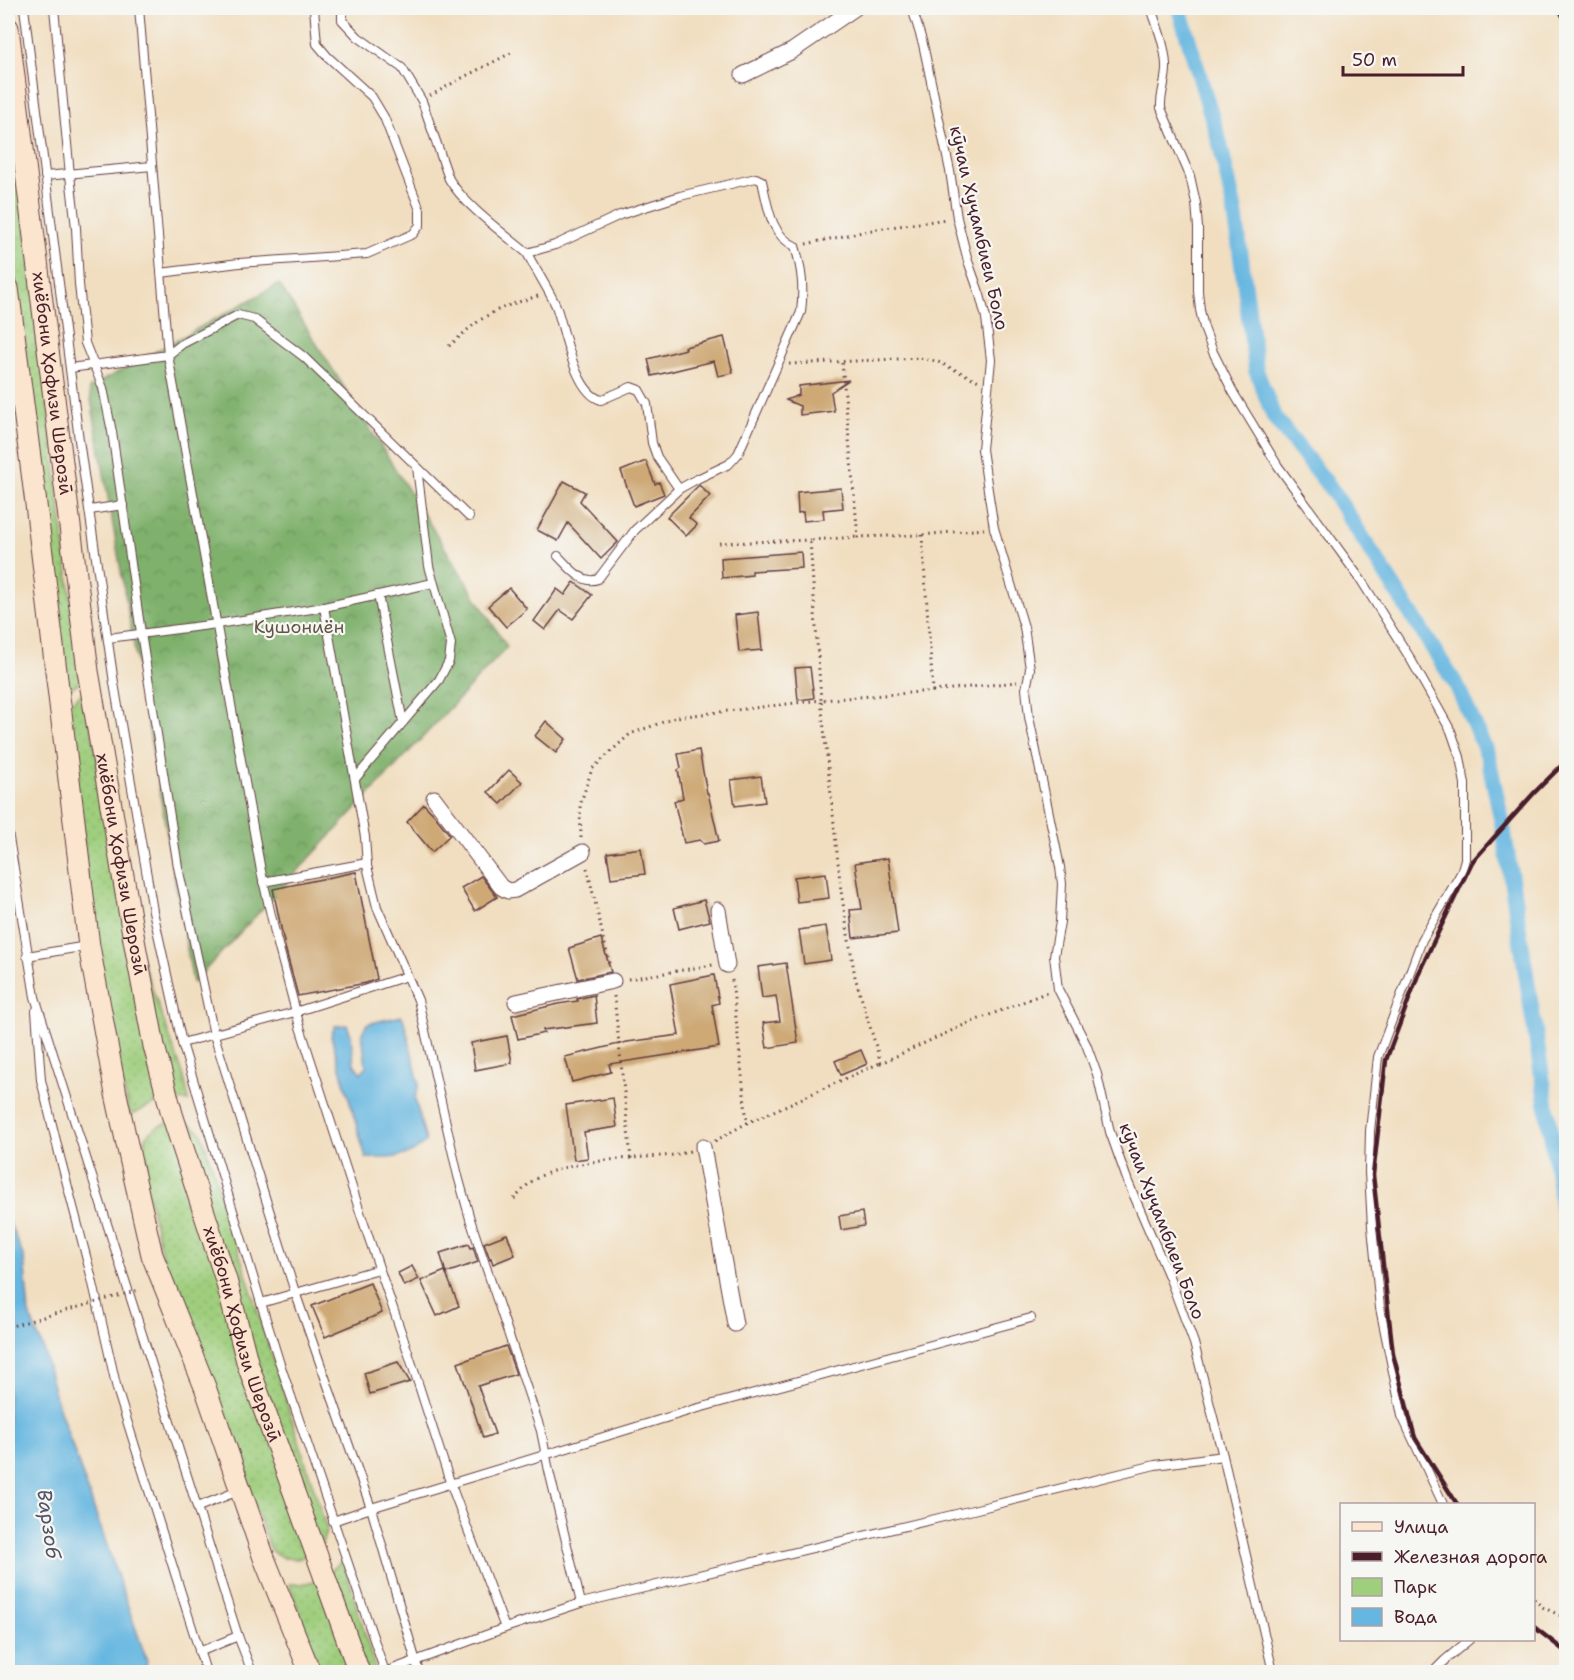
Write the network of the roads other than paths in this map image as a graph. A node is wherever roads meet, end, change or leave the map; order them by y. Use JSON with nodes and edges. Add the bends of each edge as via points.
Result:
{"nodes":[{"id":1,"x":24,"y":8,"type":"edge"},
{"id":2,"x":54,"y":8,"type":"edge"},
{"id":3,"x":139,"y":8,"type":"edge"},
{"id":4,"x":314,"y":8,"type":"edge"},
{"id":5,"x":342,"y":8,"type":"edge"},
{"id":6,"x":855,"y":8,"type":"edge"},
{"id":7,"x":912,"y":8,"type":"edge"},
{"id":8,"x":1151,"y":8,"type":"edge"},
{"id":9,"x":8,"y":28,"type":"edge"},
{"id":10,"x":743,"y":75,"type":"dead end"},
{"id":11,"x":153,"y":166,"type":"junction"},
{"id":12,"x":70,"y":175,"type":"junction"},
{"id":13,"x":45,"y":176,"type":"junction"},
{"id":14,"x":527,"y":253,"type":"junction"},
{"id":15,"x":161,"y":273,"type":"junction"},
{"id":16,"x":8,"y":288,"type":"edge"},
{"id":17,"x":10,"y":317,"type":"edge"},
{"id":18,"x":168,"y":355,"type":"junction"},
{"id":19,"x":93,"y":365,"type":"junction"},
{"id":20,"x":70,"y":368,"type":"junction"},
{"id":21,"x":417,"y":467,"type":"junction"},
{"id":22,"x":679,"y":489,"type":"junction"},
{"id":23,"x":123,"y":505,"type":"junction"},
{"id":24,"x":90,"y":510,"type":"junction"},
{"id":25,"x":469,"y":518,"type":"dead end"},
{"id":26,"x":558,"y":556,"type":"dead end"},
{"id":27,"x":433,"y":583,"type":"junction"},
{"id":28,"x":378,"y":595,"type":"junction"},
{"id":29,"x":324,"y":607,"type":"junction"},
{"id":30,"x":217,"y":624,"type":"junction"},
{"id":31,"x":141,"y":633,"type":"junction"},
{"id":32,"x":108,"y":638,"type":"junction"},
{"id":33,"x":403,"y":722,"type":"junction"},
{"id":34,"x":355,"y":779,"type":"junction"},
{"id":35,"x":434,"y":798,"type":"dead end"},
{"id":36,"x":8,"y":832,"type":"edge"},
{"id":37,"x":583,"y":852,"type":"road end"},
{"id":38,"x":367,"y":862,"type":"junction"},
{"id":39,"x":264,"y":882,"type":"junction"},
{"id":40,"x":718,"y":910,"type":"dead end"},
{"id":41,"x":89,"y":946,"type":"junction"},
{"id":42,"x":27,"y":956,"type":"junction"},
{"id":43,"x":727,"y":965,"type":"road end"},
{"id":44,"x":407,"y":976,"type":"junction"},
{"id":45,"x":613,"y":981,"type":"road end"},
{"id":46,"x":34,"y":997,"type":"junction"},
{"id":47,"x":516,"y":1002,"type":"dead end"},
{"id":48,"x":296,"y":1012,"type":"junction"},
{"id":49,"x":214,"y":1035,"type":"junction"},
{"id":50,"x":182,"y":1043,"type":"junction"},
{"id":51,"x":704,"y":1147,"type":"dead end"},
{"id":52,"x":379,"y":1269,"type":"junction"},
{"id":53,"x":295,"y":1293,"type":"junction"},
{"id":54,"x":261,"y":1303,"type":"junction"},
{"id":55,"x":1031,"y":1318,"type":"dead end"},
{"id":56,"x":735,"y":1324,"type":"dead end"},
{"id":57,"x":545,"y":1455,"type":"junction"},
{"id":58,"x":1223,"y":1456,"type":"junction"},
{"id":59,"x":451,"y":1485,"type":"junction"},
{"id":60,"x":241,"y":1490,"type":"junction"},
{"id":61,"x":1443,"y":1503,"type":"edge"},
{"id":62,"x":198,"y":1507,"type":"junction"},
{"id":63,"x":371,"y":1508,"type":"junction"},
{"id":64,"x":333,"y":1521,"type":"junction"},
{"id":65,"x":581,"y":1603,"type":"junction"},
{"id":66,"x":505,"y":1628,"type":"junction"},
{"id":67,"x":238,"y":1636,"type":"junction"},
{"id":68,"x":1468,"y":1641,"type":"edge"},
{"id":69,"x":200,"y":1652,"type":"junction"},
{"id":70,"x":416,"y":1661,"type":"junction"},
{"id":71,"x":206,"y":1672,"type":"edge"},
{"id":72,"x":252,"y":1672,"type":"edge"},
{"id":73,"x":310,"y":1672,"type":"edge"},
{"id":74,"x":359,"y":1672,"type":"edge"},
{"id":75,"x":385,"y":1672,"type":"edge"},
{"id":76,"x":419,"y":1672,"type":"edge"},
{"id":77,"x":1273,"y":1672,"type":"edge"},
{"id":78,"x":1433,"y":1672,"type":"edge"}],
"edges":[{"from":1,"to":13,"type":"lane"},
{"from":2,"to":12,"type":"lane"},
{"from":3,"to":11,"type":"lane"},
{"from":4,"to":15,"type":"lane","via":[[317,44],[372,97],[384,117],[420,210],[420,225],[413,234],[367,254]]},
{"from":5,"to":14,"type":"lane","via":[[342,20],[358,37],[402,68],[422,101],[456,191]]},
{"from":6,"to":10,"type":"street","via":[[792,51]]},
{"from":7,"to":58,"type":"lane","name":"кӯчаи Хуҷамбиеи Боло","via":[[923,44],[957,218],[986,318],[991,360],[982,449],[994,528],[1024,627],[1029,659],[1029,717],[1060,867],[1060,922],[1054,956],[1058,988],[1086,1044],[1128,1182],[1194,1343]]},
{"from":8,"to":61,"type":"lane","via":[[1166,65],[1161,108],[1190,176],[1196,203],[1200,310],[1213,352],[1278,466],[1361,580],[1410,658],[1451,732],[1462,766],[1466,859],[1422,940],[1378,1057],[1370,1131],[1372,1227],[1382,1318],[1402,1416]]},
{"from":9,"to":74,"type":"main road","name":"хиёбони Ҳофизи Шерозӣ","via":[[88,671],[154,1046],[248,1365]]},
{"from":11,"to":12,"type":"lane"},
{"from":11,"to":15,"type":"lane"},
{"from":12,"to":13,"type":"lane"},
{"from":12,"to":19,"type":"lane","via":[[83,329]]},
{"from":13,"to":20,"type":"lane"},
{"from":14,"to":22,"type":"lane","via":[[555,304],[580,379],[591,394],[601,399],[631,387],[639,390],[647,404],[657,457]]},
{"from":14,"to":22,"type":"lane","via":[[620,215],[680,196],[749,179],[762,182],[772,224],[779,235],[795,246],[802,269],[801,312],[738,454],[729,464]]},
{"from":15,"to":18,"type":"lane"},
{"from":16,"to":17,"type":"main road","name":"хиёбони Ҳофизи Шерозӣ"},
{"from":17,"to":41,"type":"main road","name":"хиёбони Ҳофизи Шерозӣ"},
{"from":18,"to":19,"type":"lane"},
{"from":18,"to":21,"type":"lane","via":[[238,315],[254,319],[304,357]]},
{"from":18,"to":30,"type":"lane"},
{"from":19,"to":20,"type":"lane"},
{"from":19,"to":23,"type":"lane","via":[[104,388]]},
{"from":20,"to":24,"type":"lane"},
{"from":21,"to":25,"type":"lane"},
{"from":21,"to":27,"type":"lane"},
{"from":22,"to":26,"type":"lane","via":[[635,530],[598,579],[583,579]]},
{"from":23,"to":24,"type":"lane"},
{"from":23,"to":31,"type":"lane"},
{"from":24,"to":32,"type":"lane"},
{"from":27,"to":28,"type":"lane"},
{"from":27,"to":33,"type":"lane","via":[[451,644],[449,661],[439,680]]},
{"from":28,"to":29,"type":"lane"},
{"from":28,"to":33,"type":"lane"},
{"from":29,"to":30,"type":"lane"},
{"from":29,"to":34,"type":"lane"},
{"from":30,"to":31,"type":"lane"},
{"from":30,"to":39,"type":"lane"},
{"from":31,"to":32,"type":"lane"},
{"from":31,"to":49,"type":"lane","via":[[178,867]]},
{"from":32,"to":50,"type":"lane","via":[[153,911]]},
{"from":33,"to":34,"type":"lane"},
{"from":34,"to":38,"type":"lane"},
{"from":35,"to":37,"type":"street","via":[[508,891]]},
{"from":36,"to":42,"type":"lane"},
{"from":38,"to":39,"type":"lane"},
{"from":38,"to":44,"type":"lane","via":[[377,907]]},
{"from":39,"to":48,"type":"lane"},
{"from":40,"to":43,"type":"street"},
{"from":41,"to":42,"type":"lane"},
{"from":41,"to":60,"type":"main road","name":"хиёбони Ҳофизи Шерозӣ","via":[[116,1094],[152,1255]]},
{"from":42,"to":46,"type":"lane"},
{"from":44,"to":48,"type":"lane"},
{"from":44,"to":57,"type":"lane","via":[[418,1000],[470,1220],[541,1431]]},
{"from":45,"to":47,"type":"street"},
{"from":46,"to":62,"type":"lane"},
{"from":46,"to":69,"type":"lane","via":[[41,1080],[117,1389]]},
{"from":48,"to":49,"type":"lane"},
{"from":48,"to":52,"type":"lane"},
{"from":49,"to":50,"type":"lane"},
{"from":49,"to":53,"type":"lane"},
{"from":50,"to":54,"type":"lane"},
{"from":51,"to":56,"type":"street"},
{"from":52,"to":53,"type":"lane"},
{"from":52,"to":59,"type":"lane"},
{"from":53,"to":54,"type":"lane"},
{"from":53,"to":63,"type":"lane"},
{"from":54,"to":64,"type":"lane"},
{"from":55,"to":57,"type":"lane","via":[[695,1409]]},
{"from":57,"to":59,"type":"lane"},
{"from":57,"to":65,"type":"lane"},
{"from":58,"to":65,"type":"lane","via":[[1155,1465]]},
{"from":58,"to":77,"type":"lane","name":"кӯчаи Хуҷамбиеи Боло"},
{"from":59,"to":63,"type":"lane"},
{"from":59,"to":66,"type":"lane"},
{"from":60,"to":62,"type":"lane"},
{"from":60,"to":73,"type":"main road","name":"хиёбони Ҳофизи Шерозӣ"},
{"from":62,"to":67,"type":"lane"},
{"from":63,"to":64,"type":"lane"},
{"from":63,"to":70,"type":"lane"},
{"from":64,"to":75,"type":"lane"},
{"from":65,"to":66,"type":"lane"},
{"from":66,"to":70,"type":"lane"},
{"from":67,"to":69,"type":"lane"},
{"from":67,"to":72,"type":"lane"},
{"from":68,"to":78,"type":"lane"},
{"from":69,"to":71,"type":"lane"},
{"from":70,"to":75,"type":"lane"},
{"from":70,"to":76,"type":"lane"}]}
